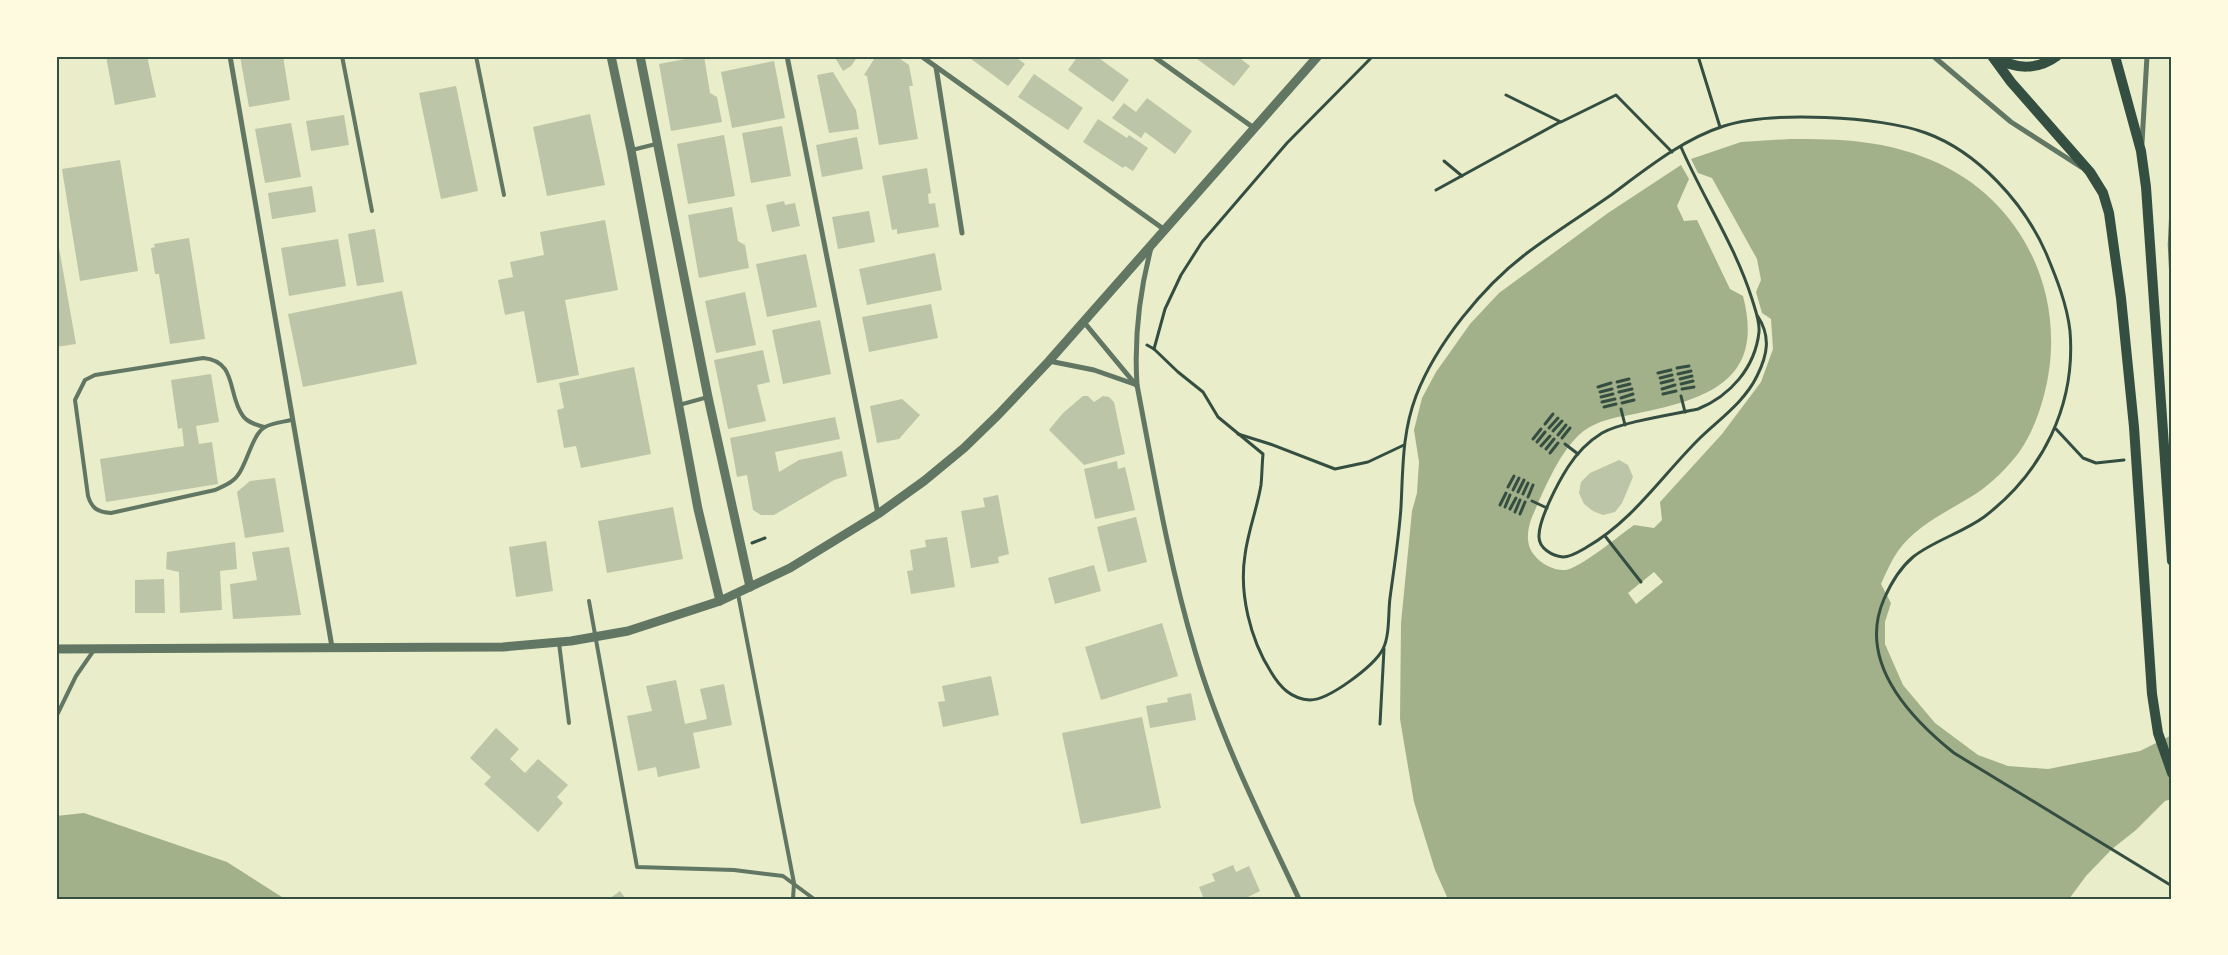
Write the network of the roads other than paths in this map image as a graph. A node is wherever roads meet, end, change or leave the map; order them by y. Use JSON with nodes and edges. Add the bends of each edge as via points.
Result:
{"nodes":[{"id":1,"x":230,"y":56,"type":"edge"},
{"id":2,"x":342,"y":56,"type":"edge"},
{"id":3,"x":476,"y":56,"type":"edge"},
{"id":4,"x":611,"y":56,"type":"edge"},
{"id":5,"x":640,"y":56,"type":"edge"},
{"id":6,"x":787,"y":56,"type":"edge"},
{"id":7,"x":921,"y":56,"type":"edge"},
{"id":8,"x":1153,"y":56,"type":"edge"},
{"id":9,"x":1318,"y":56,"type":"edge"},
{"id":10,"x":1933,"y":56,"type":"edge"},
{"id":11,"x":1994,"y":56,"type":"edge"},
{"id":12,"x":2057,"y":56,"type":"edge"},
{"id":13,"x":2115,"y":56,"type":"edge"},
{"id":14,"x":2147,"y":56,"type":"edge"},
{"id":15,"x":936,"y":67,"type":"junction"},
{"id":16,"x":1254,"y":128,"type":"junction"},
{"id":17,"x":656,"y":144,"type":"junction"},
{"id":18,"x":631,"y":150,"type":"junction"},
{"id":19,"x":2141,"y":151,"type":"junction"},
{"id":20,"x":2090,"y":172,"type":"junction"},
{"id":21,"x":504,"y":195,"type":"dead end"},
{"id":22,"x":2172,"y":203,"type":"edge"},
{"id":23,"x":372,"y":211,"type":"dead end"},
{"id":24,"x":1165,"y":230,"type":"junction"},
{"id":25,"x":962,"y":233,"type":"dead end"},
{"id":26,"x":1152,"y":245,"type":"junction"},
{"id":27,"x":2172,"y":284,"type":"edge"},
{"id":28,"x":1084,"y":321,"type":"junction"},
{"id":29,"x":1049,"y":361,"type":"junction"},
{"id":30,"x":1137,"y":385,"type":"junction"},
{"id":31,"x":708,"y":397,"type":"junction"},
{"id":32,"x":679,"y":405,"type":"junction"},
{"id":33,"x":291,"y":420,"type":"junction"},
{"id":34,"x":2168,"y":425,"type":"edge"},
{"id":35,"x":264,"y":427,"type":"junction"},
{"id":36,"x":878,"y":514,"type":"junction"},
{"id":37,"x":2172,"y":561,"type":"edge"},
{"id":38,"x":750,"y":588,"type":"junction"},
{"id":39,"x":738,"y":593,"type":"junction"},
{"id":40,"x":589,"y":601,"type":"dead end"},
{"id":41,"x":720,"y":601,"type":"junction"},
{"id":42,"x":596,"y":636,"type":"junction"},
{"id":43,"x":558,"y":642,"type":"junction"},
{"id":44,"x":332,"y":647,"type":"junction"},
{"id":45,"x":56,"y":649,"type":"edge"},
{"id":46,"x":94,"y":650,"type":"junction"},
{"id":47,"x":56,"y":717,"type":"edge"},
{"id":48,"x":569,"y":723,"type":"dead end"},
{"id":49,"x":2172,"y":773,"type":"edge"},
{"id":50,"x":794,"y":883,"type":"junction"},
{"id":51,"x":793,"y":899,"type":"edge"},
{"id":52,"x":814,"y":899,"type":"edge"},
{"id":53,"x":1299,"y":899,"type":"edge"}],
"edges":[{"from":1,"to":33,"type":"street"},
{"from":2,"to":23,"type":"lane"},
{"from":3,"to":21,"type":"lane"},
{"from":4,"to":18,"type":"street"},
{"from":5,"to":17,"type":"street"},
{"from":6,"to":36,"type":"street"},
{"from":7,"to":15,"type":"street"},
{"from":8,"to":16,"type":"street"},
{"from":9,"to":16,"type":"street"},
{"from":10,"to":20,"type":"street","via":[[2011,122]]},
{"from":11,"to":12,"type":"main road","via":[[2022,67],[2042,65]]},
{"from":11,"to":20,"type":"main road","via":[[2011,82]]},
{"from":13,"to":19,"type":"main road"},
{"from":14,"to":19,"type":"street"},
{"from":15,"to":24,"type":"street"},
{"from":15,"to":25,"type":"street"},
{"from":16,"to":24,"type":"street"},
{"from":17,"to":18,"type":"lane"},
{"from":17,"to":31,"type":"street"},
{"from":18,"to":32,"type":"street"},
{"from":19,"to":34,"type":"main road"},
{"from":20,"to":49,"type":"main road","via":[[2109,213],[2136,459],[2152,694],[2158,733]]},
{"from":22,"to":27,"type":"street"},
{"from":24,"to":26,"type":"street"},
{"from":26,"to":28,"type":"street"},
{"from":26,"to":30,"type":"street","via":[[1140,295],[1136,339]]},
{"from":28,"to":29,"type":"street"},
{"from":28,"to":30,"type":"street"},
{"from":29,"to":30,"type":"street","via":[[1094,370]]},
{"from":29,"to":36,"type":"street","via":[[964,448]]},
{"from":30,"to":53,"type":"street","via":[[1170,558],[1195,653],[1233,756]]},
{"from":31,"to":32,"type":"lane"},
{"from":31,"to":38,"type":"street"},
{"from":32,"to":41,"type":"street","via":[[698,509]]},
{"from":33,"to":35,"type":"lane"},
{"from":33,"to":44,"type":"street"},
{"from":34,"to":37,"type":"main road"},
{"from":35,"to":35,"type":"lane","via":[[252,424],[244,417],[223,365],[215,359],[203,358],[95,375],[85,380],[75,400],[88,496],[91,506],[101,512],[111,513],[215,490],[230,483],[237,477]]},
{"from":36,"to":38,"type":"street","via":[[828,546]]},
{"from":38,"to":39,"type":"street"},
{"from":39,"to":41,"type":"street"},
{"from":39,"to":50,"type":"lane"},
{"from":40,"to":42,"type":"lane"},
{"from":41,"to":42,"type":"street","via":[[628,630]]},
{"from":42,"to":43,"type":"street"},
{"from":42,"to":50,"type":"lane","via":[[637,867],[734,870],[783,876]]},
{"from":43,"to":44,"type":"street","via":[[503,647]]},
{"from":43,"to":48,"type":"lane"},
{"from":44,"to":46,"type":"street"},
{"from":45,"to":46,"type":"street"},
{"from":46,"to":47,"type":"lane","via":[[76,676]]},
{"from":50,"to":51,"type":"lane"},
{"from":50,"to":52,"type":"lane"}]}
